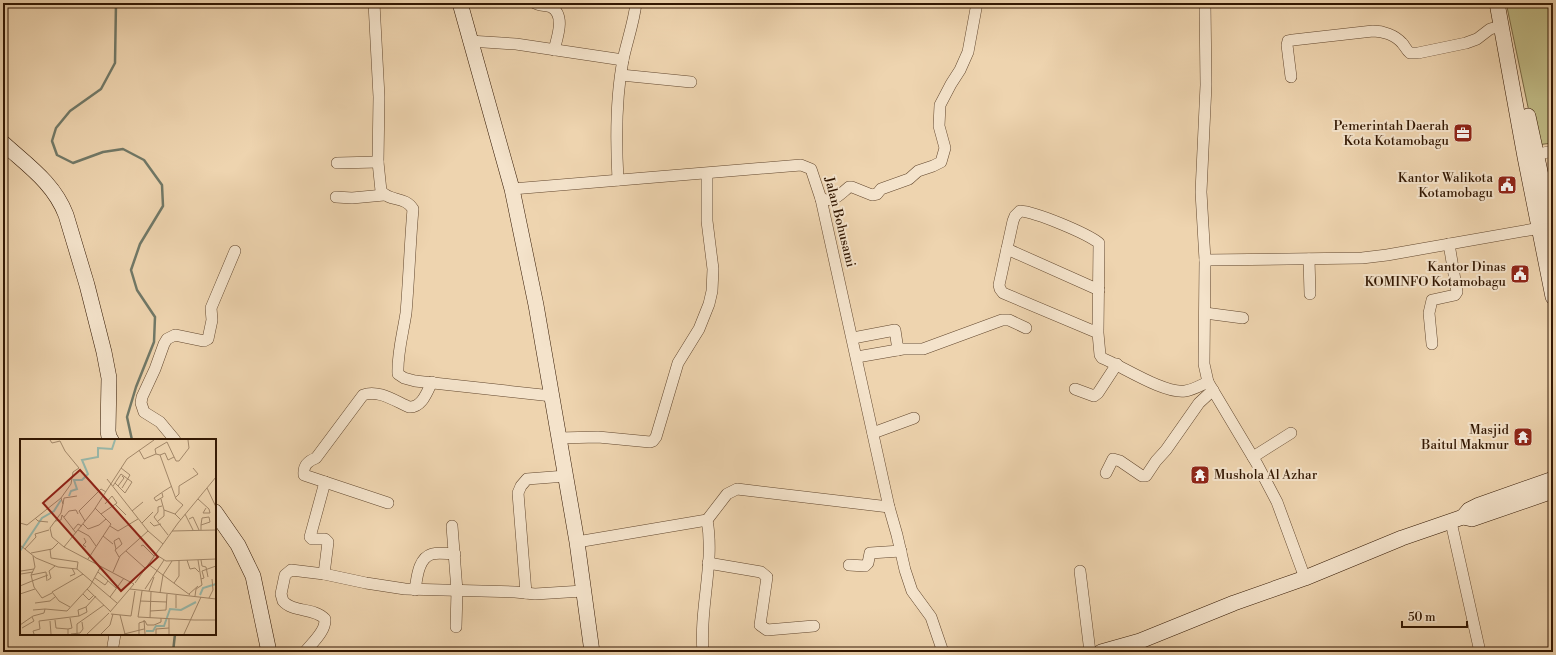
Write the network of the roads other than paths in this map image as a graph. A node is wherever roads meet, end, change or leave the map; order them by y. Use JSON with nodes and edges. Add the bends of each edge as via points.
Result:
{"nodes":[{"id":1,"x":374,"y":3,"type":"edge"},
{"id":2,"x":460,"y":3,"type":"edge"},
{"id":3,"x":535,"y":3,"type":"edge"},
{"id":4,"x":636,"y":3,"type":"edge"},
{"id":5,"x":977,"y":3,"type":"edge"},
{"id":6,"x":1205,"y":3,"type":"edge"},
{"id":7,"x":1497,"y":3,"type":"edge"},
{"id":8,"x":1507,"y":3,"type":"edge"},
{"id":9,"x":1501,"y":26,"type":"junction"},
{"id":10,"x":469,"y":41,"type":"junction"},
{"id":11,"x":554,"y":50,"type":"junction"},
{"id":12,"x":623,"y":60,"type":"junction"},
{"id":13,"x":621,"y":75,"type":"junction"},
{"id":14,"x":1291,"y":77,"type":"dead end"},
{"id":15,"x":691,"y":82,"type":"dead end"},
{"id":16,"x":3,"y":143,"type":"edge"},
{"id":17,"x":1553,"y":151,"type":"edge"},
{"id":18,"x":1531,"y":156,"type":"junction"},
{"id":19,"x":378,"y":162,"type":"junction"},
{"id":20,"x":337,"y":163,"type":"dead end"},
{"id":21,"x":708,"y":174,"type":"junction"},
{"id":22,"x":618,"y":180,"type":"junction"},
{"id":23,"x":512,"y":189,"type":"junction"},
{"id":24,"x":384,"y":195,"type":"junction"},
{"id":25,"x":336,"y":197,"type":"dead end"},
{"id":26,"x":821,"y":199,"type":"junction"},
{"id":27,"x":1546,"y":230,"type":"edge"},
{"id":28,"x":1449,"y":244,"type":"junction"},
{"id":29,"x":1007,"y":249,"type":"junction"},
{"id":30,"x":235,"y":251,"type":"dead end"},
{"id":31,"x":1309,"y":259,"type":"junction"},
{"id":32,"x":1205,"y":260,"type":"junction"},
{"id":33,"x":1099,"y":290,"type":"junction"},
{"id":34,"x":1310,"y":294,"type":"dead end"},
{"id":35,"x":1553,"y":297,"type":"edge"},
{"id":36,"x":1205,"y":313,"type":"junction"},
{"id":37,"x":1243,"y":318,"type":"dead end"},
{"id":38,"x":1026,"y":328,"type":"dead end"},
{"id":39,"x":1098,"y":333,"type":"junction"},
{"id":40,"x":852,"y":338,"type":"junction"},
{"id":41,"x":1432,"y":344,"type":"dead end"},
{"id":42,"x":898,"y":350,"type":"junction"},
{"id":43,"x":857,"y":357,"type":"junction"},
{"id":44,"x":1117,"y":364,"type":"junction"},
{"id":45,"x":432,"y":382,"type":"junction"},
{"id":46,"x":1211,"y":386,"type":"junction"},
{"id":47,"x":1075,"y":389,"type":"dead end"},
{"id":48,"x":552,"y":396,"type":"junction"},
{"id":49,"x":914,"y":418,"type":"dead end"},
{"id":50,"x":873,"y":433,"type":"junction"},
{"id":51,"x":1291,"y":433,"type":"dead end"},
{"id":52,"x":560,"y":438,"type":"junction"},
{"id":53,"x":110,"y":439,"type":"edge"},
{"id":54,"x":174,"y":439,"type":"edge"},
{"id":55,"x":1253,"y":457,"type":"junction"},
{"id":56,"x":1106,"y":473,"type":"dead end"},
{"id":57,"x":566,"y":476,"type":"junction"},
{"id":58,"x":1553,"y":479,"type":"edge"},
{"id":59,"x":325,"y":482,"type":"junction"},
{"id":60,"x":1553,"y":491,"type":"edge"},
{"id":61,"x":388,"y":504,"type":"dead end"},
{"id":62,"x":889,"y":507,"type":"junction"},
{"id":63,"x":216,"y":513,"type":"edge"},
{"id":64,"x":707,"y":520,"type":"junction"},
{"id":65,"x":1457,"y":520,"type":"junction"},
{"id":66,"x":452,"y":526,"type":"dead end"},
{"id":67,"x":577,"y":542,"type":"junction"},
{"id":68,"x":901,"y":551,"type":"junction"},
{"id":69,"x":455,"y":554,"type":"junction"},
{"id":70,"x":708,"y":563,"type":"junction"},
{"id":71,"x":849,"y":565,"type":"dead end"},
{"id":72,"x":1080,"y":571,"type":"dead end"},
{"id":73,"x":324,"y":574,"type":"junction"},
{"id":74,"x":1305,"y":578,"type":"junction"},
{"id":75,"x":416,"y":590,"type":"junction"},
{"id":76,"x":457,"y":591,"type":"junction"},
{"id":77,"x":583,"y":591,"type":"junction"},
{"id":78,"x":526,"y":593,"type":"junction"},
{"id":79,"x":814,"y":626,"type":"dead end"},
{"id":80,"x":456,"y":627,"type":"dead end"},
{"id":81,"x":115,"y":635,"type":"edge"},
{"id":82,"x":1142,"y":646,"type":"edge"},
{"id":83,"x":112,"y":652,"type":"edge"},
{"id":84,"x":269,"y":652,"type":"edge"},
{"id":85,"x":305,"y":652,"type":"edge"},
{"id":86,"x":592,"y":652,"type":"edge"},
{"id":87,"x":703,"y":652,"type":"edge"},
{"id":88,"x":943,"y":652,"type":"edge"},
{"id":89,"x":1090,"y":652,"type":"edge"},
{"id":90,"x":1101,"y":652,"type":"edge"},
{"id":91,"x":1480,"y":652,"type":"edge"}],
"edges":[{"from":1,"to":19,"type":"street","via":[[379,97]]},
{"from":2,"to":10,"type":"street"},
{"from":3,"to":11,"type":"street","via":[[549,7],[557,14],[559,25]]},
{"from":4,"to":12,"type":"street"},
{"from":5,"to":26,"type":"street","via":[[968,52],[940,105],[939,126],[945,148],[941,162],[918,170],[909,178],[881,189],[877,194],[872,195],[849,187],[836,199]]},
{"from":6,"to":32,"type":"street","via":[[1206,85],[1201,192]]},
{"from":7,"to":9,"type":"street"},
{"from":8,"to":18,"type":"street","via":[[1528,119]]},
{"from":9,"to":14,"type":"street","via":[[1490,29],[1477,39],[1466,43],[1418,53],[1410,53],[1401,42],[1381,31],[1288,41]]},
{"from":9,"to":18,"type":"street"},
{"from":10,"to":11,"type":"street"},
{"from":10,"to":23,"type":"street"},
{"from":11,"to":12,"type":"street"},
{"from":12,"to":13,"type":"street"},
{"from":13,"to":15,"type":"street"},
{"from":13,"to":22,"type":"street","via":[[617,142]]},
{"from":16,"to":53,"type":"street","via":[[50,186],[66,215],[104,352],[109,378]]},
{"from":17,"to":18,"type":"street"},
{"from":18,"to":27,"type":"street"},
{"from":19,"to":20,"type":"street"},
{"from":19,"to":24,"type":"street","via":[[381,191]]},
{"from":21,"to":22,"type":"street","name":"Jalan Bohusami"},
{"from":21,"to":26,"type":"street","name":"Jalan Bohusami","via":[[807,166],[814,174]]},
{"from":21,"to":52,"type":"street","via":[[707,220],[713,269],[712,291],[699,329],[678,363],[656,437],[650,442],[598,437]]},
{"from":22,"to":23,"type":"street","name":"Jalan Bohusami"},
{"from":23,"to":48,"type":"street"},
{"from":24,"to":25,"type":"street"},
{"from":24,"to":45,"type":"street","via":[[406,202],[413,209],[407,298],[398,374],[404,378]]},
{"from":26,"to":40,"type":"street","name":"Jalan Bohusami"},
{"from":27,"to":28,"type":"street"},
{"from":27,"to":35,"type":"street"},
{"from":28,"to":31,"type":"street","via":[[1374,257]]},
{"from":28,"to":41,"type":"street","via":[[1456,292],[1455,295],[1432,300]]},
{"from":29,"to":33,"type":"street"},
{"from":29,"to":33,"type":"street","via":[[1015,216],[1020,211],[1039,215],[1084,234],[1100,243]]},
{"from":29,"to":39,"type":"street","via":[[999,285],[1003,293]]},
{"from":30,"to":54,"type":"street","via":[[211,308],[212,320],[208,339],[204,341],[175,335],[167,339],[142,398],[144,412],[160,422]]},
{"from":31,"to":32,"type":"street"},
{"from":31,"to":34,"type":"street"},
{"from":32,"to":36,"type":"street"},
{"from":33,"to":39,"type":"street"},
{"from":36,"to":37,"type":"street"},
{"from":36,"to":46,"type":"street","via":[[1204,364]]},
{"from":38,"to":42,"type":"street","via":[[1009,320],[1002,320],[923,349]]},
{"from":39,"to":44,"type":"street","via":[[1100,355]]},
{"from":40,"to":42,"type":"street","via":[[895,330]]},
{"from":40,"to":43,"type":"street","name":"Jalan Bohusami"},
{"from":42,"to":43,"type":"street"},
{"from":43,"to":50,"type":"street","name":"Jalan Bohusami"},
{"from":44,"to":46,"type":"street","via":[[1162,386],[1183,391]]},
{"from":44,"to":47,"type":"street","via":[[1094,396]]},
{"from":45,"to":48,"type":"street"},
{"from":45,"to":59,"type":"street","via":[[422,400],[417,406],[412,407],[379,394],[370,392],[363,395],[316,458],[305,465],[304,475]]},
{"from":46,"to":55,"type":"street"},
{"from":46,"to":56,"type":"street","via":[[1146,476],[1113,459]]},
{"from":48,"to":52,"type":"street"},
{"from":49,"to":50,"type":"street"},
{"from":50,"to":62,"type":"street","name":"Jalan Bohusami"},
{"from":51,"to":55,"type":"street"},
{"from":52,"to":57,"type":"street"},
{"from":55,"to":74,"type":"street","via":[[1277,502]]},
{"from":57,"to":67,"type":"street"},
{"from":57,"to":78,"type":"street","via":[[527,479],[519,489]]},
{"from":58,"to":65,"type":"street","via":[[1479,504]]},
{"from":59,"to":61,"type":"street"},
{"from":59,"to":73,"type":"street","via":[[310,537],[325,539],[328,542]]},
{"from":60,"to":65,"type":"street","via":[[1472,519]]},
{"from":62,"to":64,"type":"street","via":[[737,489],[727,494]]},
{"from":62,"to":68,"type":"street","name":"Jalan Bohusami"},
{"from":63,"to":84,"type":"street","via":[[238,546],[253,576]]},
{"from":64,"to":67,"type":"street"},
{"from":64,"to":70,"type":"street"},
{"from":65,"to":74,"type":"street","via":[[1402,538]]},
{"from":65,"to":91,"type":"street"},
{"from":66,"to":69,"type":"street"},
{"from":67,"to":77,"type":"street"},
{"from":68,"to":71,"type":"street","via":[[870,553],[865,566]]},
{"from":68,"to":88,"type":"street","name":"Jalan Bohusami","via":[[912,591],[931,617]]},
{"from":69,"to":75,"type":"street","via":[[433,554],[427,557],[419,568]]},
{"from":69,"to":76,"type":"street"},
{"from":70,"to":79,"type":"street","via":[[765,574],[767,577],[760,625],[762,628],[767,630]]},
{"from":70,"to":87,"type":"street","via":[[702,625]]},
{"from":72,"to":89,"type":"street"},
{"from":73,"to":75,"type":"street","via":[[386,587]]},
{"from":73,"to":85,"type":"street","via":[[291,570],[285,575],[283,582],[281,594],[286,604],[315,613],[325,619],[322,631]]},
{"from":74,"to":82,"type":"street","via":[[1234,603]]},
{"from":75,"to":76,"type":"street"},
{"from":76,"to":78,"type":"street"},
{"from":76,"to":80,"type":"street"},
{"from":77,"to":78,"type":"street"},
{"from":77,"to":86,"type":"street"},
{"from":81,"to":83,"type":"street"},
{"from":82,"to":90,"type":"street"}]}
